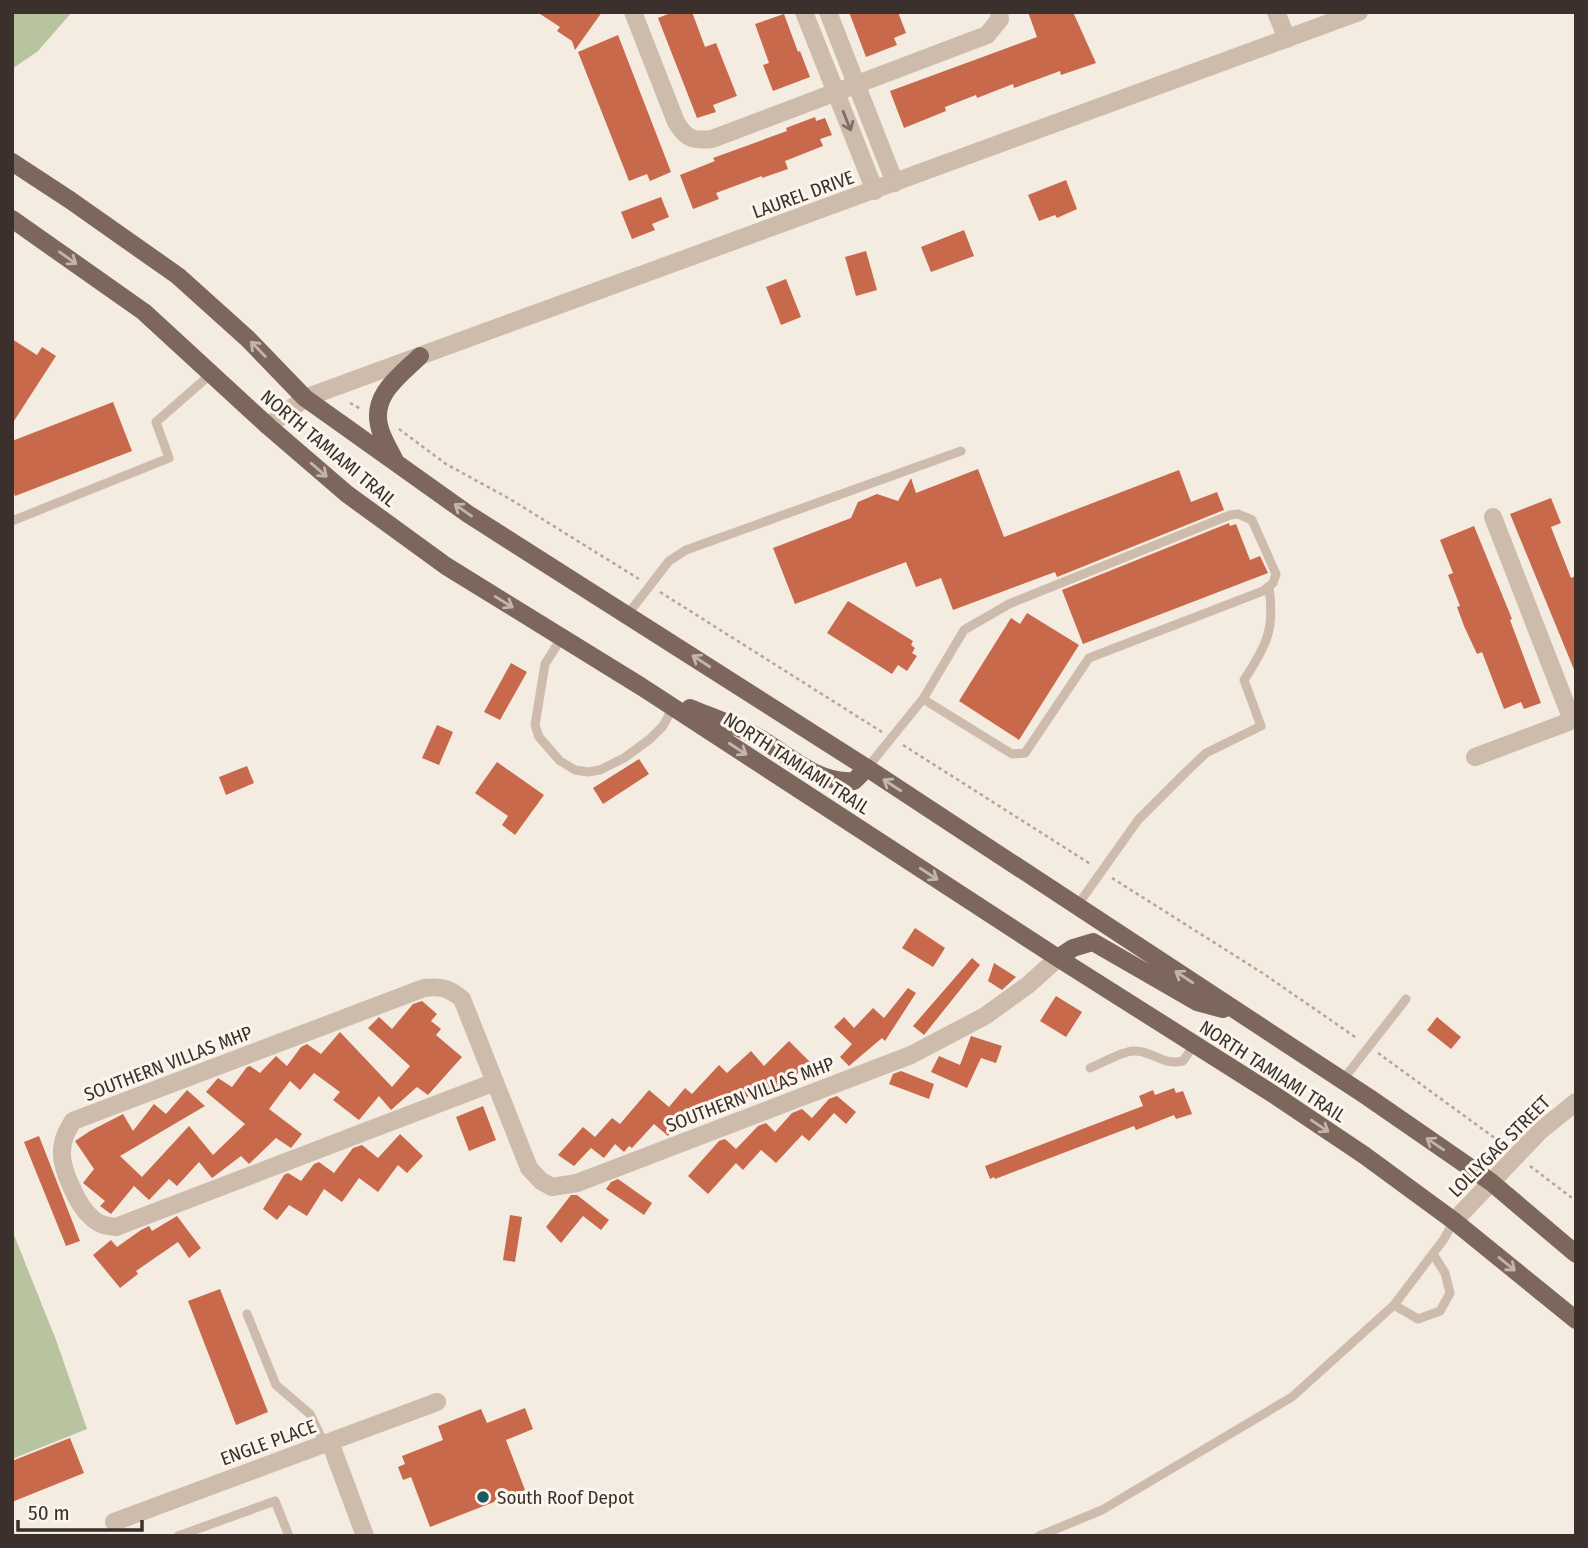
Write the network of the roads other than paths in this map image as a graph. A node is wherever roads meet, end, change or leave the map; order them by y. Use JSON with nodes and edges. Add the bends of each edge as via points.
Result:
{"nodes":[{"id":1,"x":633,"y":12,"type":"edge"},
{"id":2,"x":804,"y":12,"type":"edge"},
{"id":3,"x":828,"y":12,"type":"edge"},
{"id":4,"x":999,"y":12,"type":"edge"},
{"id":5,"x":1276,"y":12,"type":"edge"},
{"id":6,"x":1359,"y":12,"type":"edge"},
{"id":7,"x":1287,"y":39,"type":"junction"},
{"id":8,"x":857,"y":84,"type":"junction"},
{"id":9,"x":835,"y":92,"type":"junction"},
{"id":10,"x":12,"y":162,"type":"edge"},
{"id":11,"x":12,"y":176,"type":"edge"},
{"id":12,"x":895,"y":183,"type":"junction"},
{"id":13,"x":875,"y":191,"type":"junction"},
{"id":14,"x":70,"y":200,"type":"junction"},
{"id":15,"x":12,"y":219,"type":"edge"},
{"id":16,"x":420,"y":356,"type":"junction"},
{"id":17,"x":211,"y":374,"type":"junction"},
{"id":18,"x":305,"y":398,"type":"junction"},
{"id":19,"x":268,"y":426,"type":"junction"},
{"id":20,"x":961,"y":451,"type":"dead end"},
{"id":21,"x":395,"y":461,"type":"junction"},
{"id":22,"x":1493,"y":517,"type":"dead end"},
{"id":23,"x":12,"y":521,"type":"edge"},
{"id":24,"x":1269,"y":587,"type":"junction"},
{"id":25,"x":628,"y":614,"type":"junction"},
{"id":26,"x":562,"y":637,"type":"junction"},
{"id":27,"x":923,"y":699,"type":"junction"},
{"id":28,"x":674,"y":704,"type":"junction"},
{"id":29,"x":1574,"y":720,"type":"edge"},
{"id":30,"x":1475,"y":757,"type":"dead end"},
{"id":31,"x":867,"y":768,"type":"junction"},
{"id":32,"x":1077,"y":906,"type":"junction"},
{"id":33,"x":1058,"y":958,"type":"junction"},
{"id":34,"x":1406,"y":999,"type":"dead end"},
{"id":35,"x":1240,"y":1013,"type":"junction"},
{"id":36,"x":1194,"y":1045,"type":"junction"},
{"id":37,"x":1090,"y":1068,"type":"dead end"},
{"id":38,"x":1342,"y":1081,"type":"junction"},
{"id":39,"x":495,"y":1082,"type":"junction"},
{"id":40,"x":1576,"y":1102,"type":"edge"},
{"id":41,"x":1491,"y":1182,"type":"junction"},
{"id":42,"x":1454,"y":1222,"type":"junction"},
{"id":43,"x":1433,"y":1254,"type":"junction"},
{"id":44,"x":1576,"y":1254,"type":"edge"},
{"id":45,"x":1394,"y":1305,"type":"junction"},
{"id":46,"x":247,"y":1314,"type":"dead end"},
{"id":47,"x":1576,"y":1320,"type":"edge"},
{"id":48,"x":437,"y":1402,"type":"dead end"},
{"id":49,"x":328,"y":1444,"type":"junction"},
{"id":50,"x":114,"y":1522,"type":"dead end"},
{"id":51,"x":178,"y":1536,"type":"edge"},
{"id":52,"x":289,"y":1536,"type":"edge"},
{"id":53,"x":365,"y":1536,"type":"edge"},
{"id":54,"x":1039,"y":1536,"type":"edge"}],
"edges":[{"from":1,"to":9,"type":"street","via":[[676,122],[682,133],[696,141]]},
{"from":2,"to":9,"type":"street"},
{"from":3,"to":8,"type":"street"},
{"from":4,"to":8,"type":"street","via":[[1000,19],[987,35]]},
{"from":5,"to":7,"type":"street"},
{"from":6,"to":7,"type":"street","name":"LAUREL DRIVE"},
{"from":7,"to":12,"type":"street","name":"LAUREL DRIVE"},
{"from":8,"to":9,"type":"street"},
{"from":8,"to":12,"type":"street"},
{"from":9,"to":13,"type":"street","one_way":true},
{"from":10,"to":14,"type":"main road","name":"NORTH TAMIAMI TRAIL"},
{"from":11,"to":14,"type":"main road"},
{"from":12,"to":13,"type":"street","name":"LAUREL DRIVE"},
{"from":13,"to":16,"type":"street","name":"LAUREL DRIVE"},
{"from":18,"to":14,"type":"main road","name":"NORTH TAMIAMI TRAIL","one_way":true,"via":[[178,276]]},
{"from":15,"to":17,"type":"main road","name":"NORTH TAMIAMI TRAIL","one_way":true,"via":[[144,312]]},
{"from":16,"to":18,"type":"street","name":"LAUREL DRIVE"},
{"from":16,"to":21,"type":"main road","via":[[379,402],[379,425]]},
{"from":17,"to":19,"type":"main road","name":"NORTH TAMIAMI TRAIL"},
{"from":17,"to":23,"type":"lane","via":[[156,422],[169,458]]},
{"from":18,"to":19,"type":"street","name":"LAUREL DRIVE"},
{"from":18,"to":21,"type":"main road","name":"NORTH TAMIAMI TRAIL"},
{"from":19,"to":26,"type":"main road","name":"NORTH TAMIAMI TRAIL","one_way":true,"via":[[347,494],[446,566]]},
{"from":20,"to":25,"type":"lane","via":[[686,550],[669,562]]},
{"from":25,"to":21,"type":"main road","name":"NORTH TAMIAMI TRAIL","one_way":true,"via":[[468,514]]},
{"from":22,"to":29,"type":"street"},
{"from":24,"to":27,"type":"lane","via":[[1089,658],[1032,745],[1019,755]]},
{"from":24,"to":27,"type":"lane","via":[[1276,574],[1252,520],[1238,513],[1230,515],[1009,604],[978,621],[964,630]]},
{"from":24,"to":32,"type":"lane","via":[[1272,609],[1265,648],[1244,680],[1261,726],[1206,753],[1138,820]]},
{"from":31,"to":25,"type":"main road","name":"NORTH TAMIAMI TRAIL","one_way":true},
{"from":26,"to":28,"type":"main road","name":"NORTH TAMIAMI TRAIL"},
{"from":26,"to":28,"type":"lane","via":[[545,664],[535,724],[539,737],[560,761],[575,770],[600,770],[624,758],[663,726]]},
{"from":27,"to":31,"type":"lane"},
{"from":28,"to":31,"type":"main road","via":[[755,736],[818,775],[854,781]]},
{"from":28,"to":33,"type":"main road","name":"NORTH TAMIAMI TRAIL","one_way":true},
{"from":29,"to":30,"type":"street"},
{"from":32,"to":31,"type":"main road","name":"NORTH TAMIAMI TRAIL","one_way":true},
{"from":35,"to":32,"type":"main road","name":"NORTH TAMIAMI TRAIL","one_way":true},
{"from":33,"to":35,"type":"main road","via":[[1093,942],[1197,1002]]},
{"from":33,"to":36,"type":"main road","name":"NORTH TAMIAMI TRAIL"},
{"from":33,"to":39,"type":"street","name":"SOUTHERN VILLAS MHP","via":[[985,1016],[911,1055],[577,1182],[552,1187],[530,1168]]},
{"from":34,"to":38,"type":"lane"},
{"from":35,"to":38,"type":"main road","name":"NORTH TAMIAMI TRAIL"},
{"from":36,"to":37,"type":"lane","via":[[1183,1061],[1174,1063],[1132,1051]]},
{"from":36,"to":42,"type":"main road","name":"NORTH TAMIAMI TRAIL","one_way":true,"via":[[1364,1155]]},
{"from":41,"to":38,"type":"main road","name":"NORTH TAMIAMI TRAIL","one_way":true},
{"from":39,"to":39,"type":"street","name":"SOUTHERN VILLAS MHP","via":[[462,999],[439,986],[424,988],[73,1121],[61,1153],[66,1175],[89,1216],[104,1226],[117,1227]]},
{"from":40,"to":41,"type":"street","name":"LOLLYGAG STREET"},
{"from":41,"to":42,"type":"street","name":"LOLLYGAG STREET"},
{"from":41,"to":44,"type":"main road","name":"NORTH TAMIAMI TRAIL"},
{"from":42,"to":43,"type":"lane"},
{"from":42,"to":47,"type":"main road","name":"NORTH TAMIAMI TRAIL","one_way":true},
{"from":43,"to":45,"type":"lane"},
{"from":43,"to":45,"type":"lane","via":[[1446,1273],[1450,1293],[1440,1311],[1419,1320]]},
{"from":45,"to":54,"type":"lane","via":[[1292,1397],[1102,1510]]},
{"from":46,"to":49,"type":"lane","via":[[276,1385],[310,1414]]},
{"from":48,"to":49,"type":"street","name":"ENGLE PLACE"},
{"from":49,"to":50,"type":"street","name":"ENGLE PLACE"},
{"from":49,"to":53,"type":"street"},
{"from":51,"to":52,"type":"lane","via":[[275,1501]]}]}
